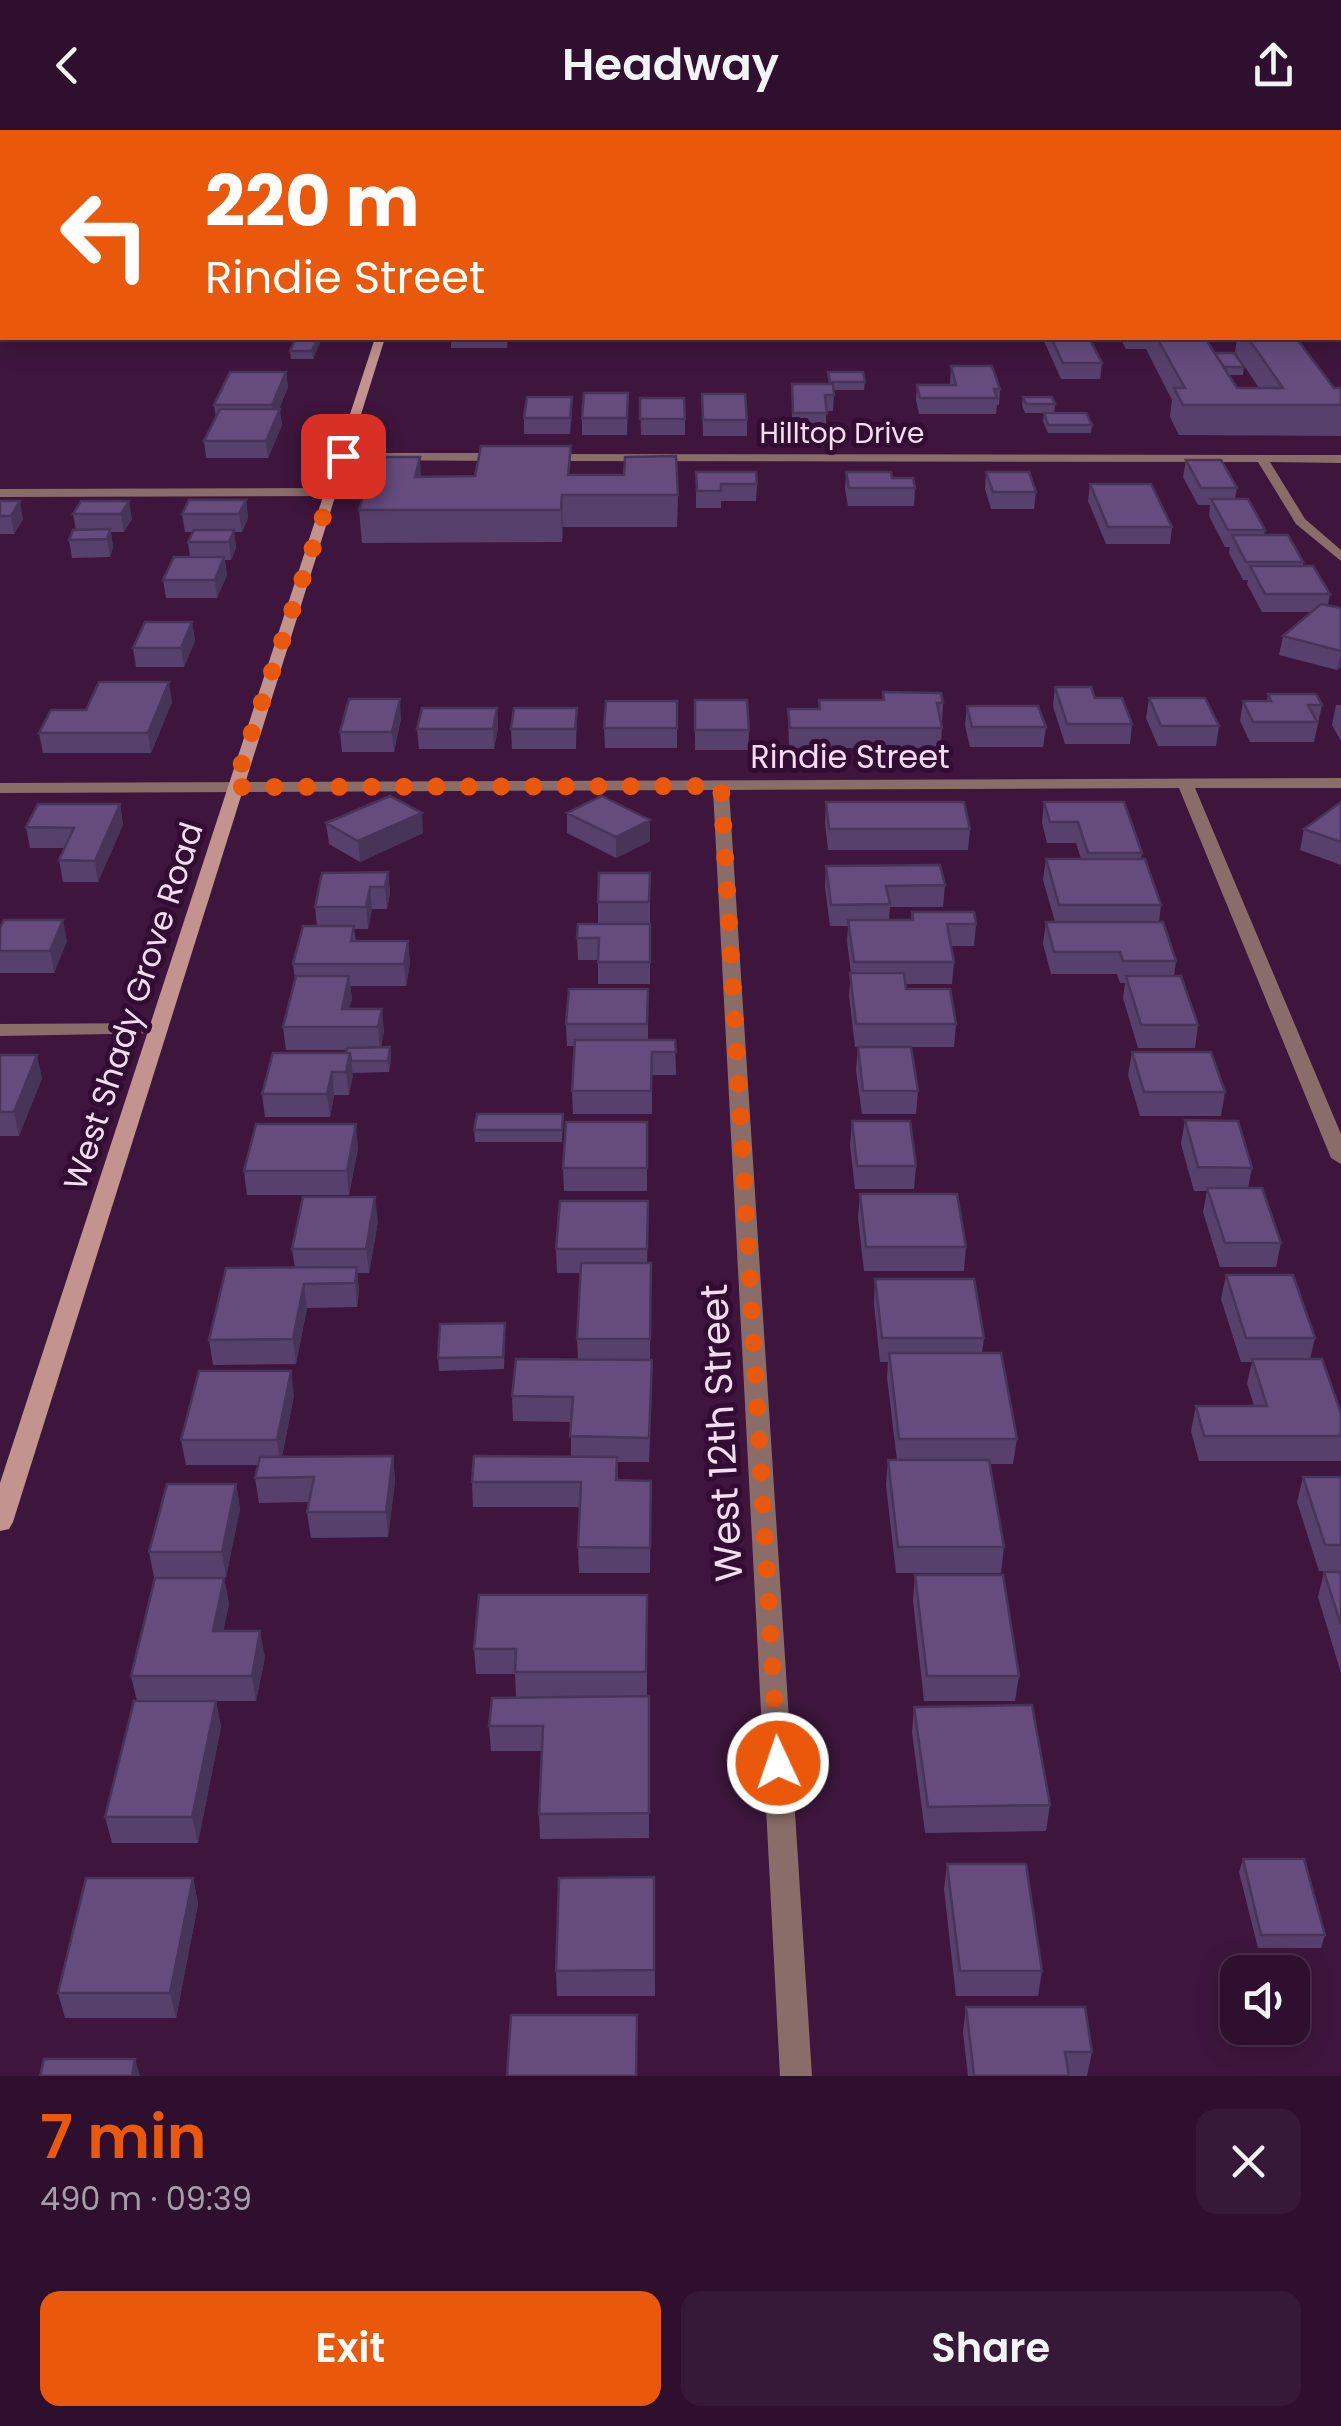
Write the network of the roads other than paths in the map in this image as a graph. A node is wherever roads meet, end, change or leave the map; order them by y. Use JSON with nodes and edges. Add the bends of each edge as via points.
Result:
{"nodes":[{"id":1,"x":379,"y":340,"type":"edge"},
{"id":2,"x":343,"y":456,"type":"junction"},
{"id":3,"x":1262,"y":459,"type":"junction"},
{"id":4,"x":1341,"y":459,"type":"edge"},
{"id":5,"x":331,"y":492,"type":"junction"},
{"id":6,"x":0,"y":493,"type":"edge"},
{"id":7,"x":1341,"y":556,"type":"edge"},
{"id":8,"x":1341,"y":783,"type":"edge"},
{"id":9,"x":1186,"y":784,"type":"junction"},
{"id":10,"x":721,"y":786,"type":"junction"},
{"id":11,"x":234,"y":787,"type":"junction"},
{"id":12,"x":0,"y":788,"type":"edge"},
{"id":13,"x":158,"y":1029,"type":"junction"},
{"id":14,"x":0,"y":1030,"type":"edge"},
{"id":15,"x":1341,"y":1158,"type":"edge"},
{"id":16,"x":0,"y":1522,"type":"edge"},
{"id":17,"x":796,"y":2076,"type":"edge"}],
"edges":[{"from":1,"to":2,"type":"main road","name":"West Shady Grove Road"},
{"from":2,"to":3,"type":"street","name":"Hilltop Drive"},
{"from":2,"to":5,"type":"main road","name":"West Shady Grove Road"},
{"from":3,"to":4,"type":"street","name":"Hilltop Drive"},
{"from":3,"to":7,"type":"street","via":[[1300,522]]},
{"from":5,"to":6,"type":"street"},
{"from":5,"to":11,"type":"main road","name":"West Shady Grove Road"},
{"from":8,"to":9,"type":"street","name":"Rindie Street"},
{"from":9,"to":10,"type":"street","name":"Rindie Street"},
{"from":9,"to":15,"type":"street"},
{"from":10,"to":11,"type":"street","name":"Rindie Street"},
{"from":10,"to":17,"type":"street","name":"West 12th Street"},
{"from":11,"to":12,"type":"street","name":"Rindie Street"},
{"from":11,"to":13,"type":"main road","name":"West Shady Grove Road"},
{"from":13,"to":14,"type":"street"},
{"from":13,"to":16,"type":"main road","name":"West Shady Grove Road"}]}
